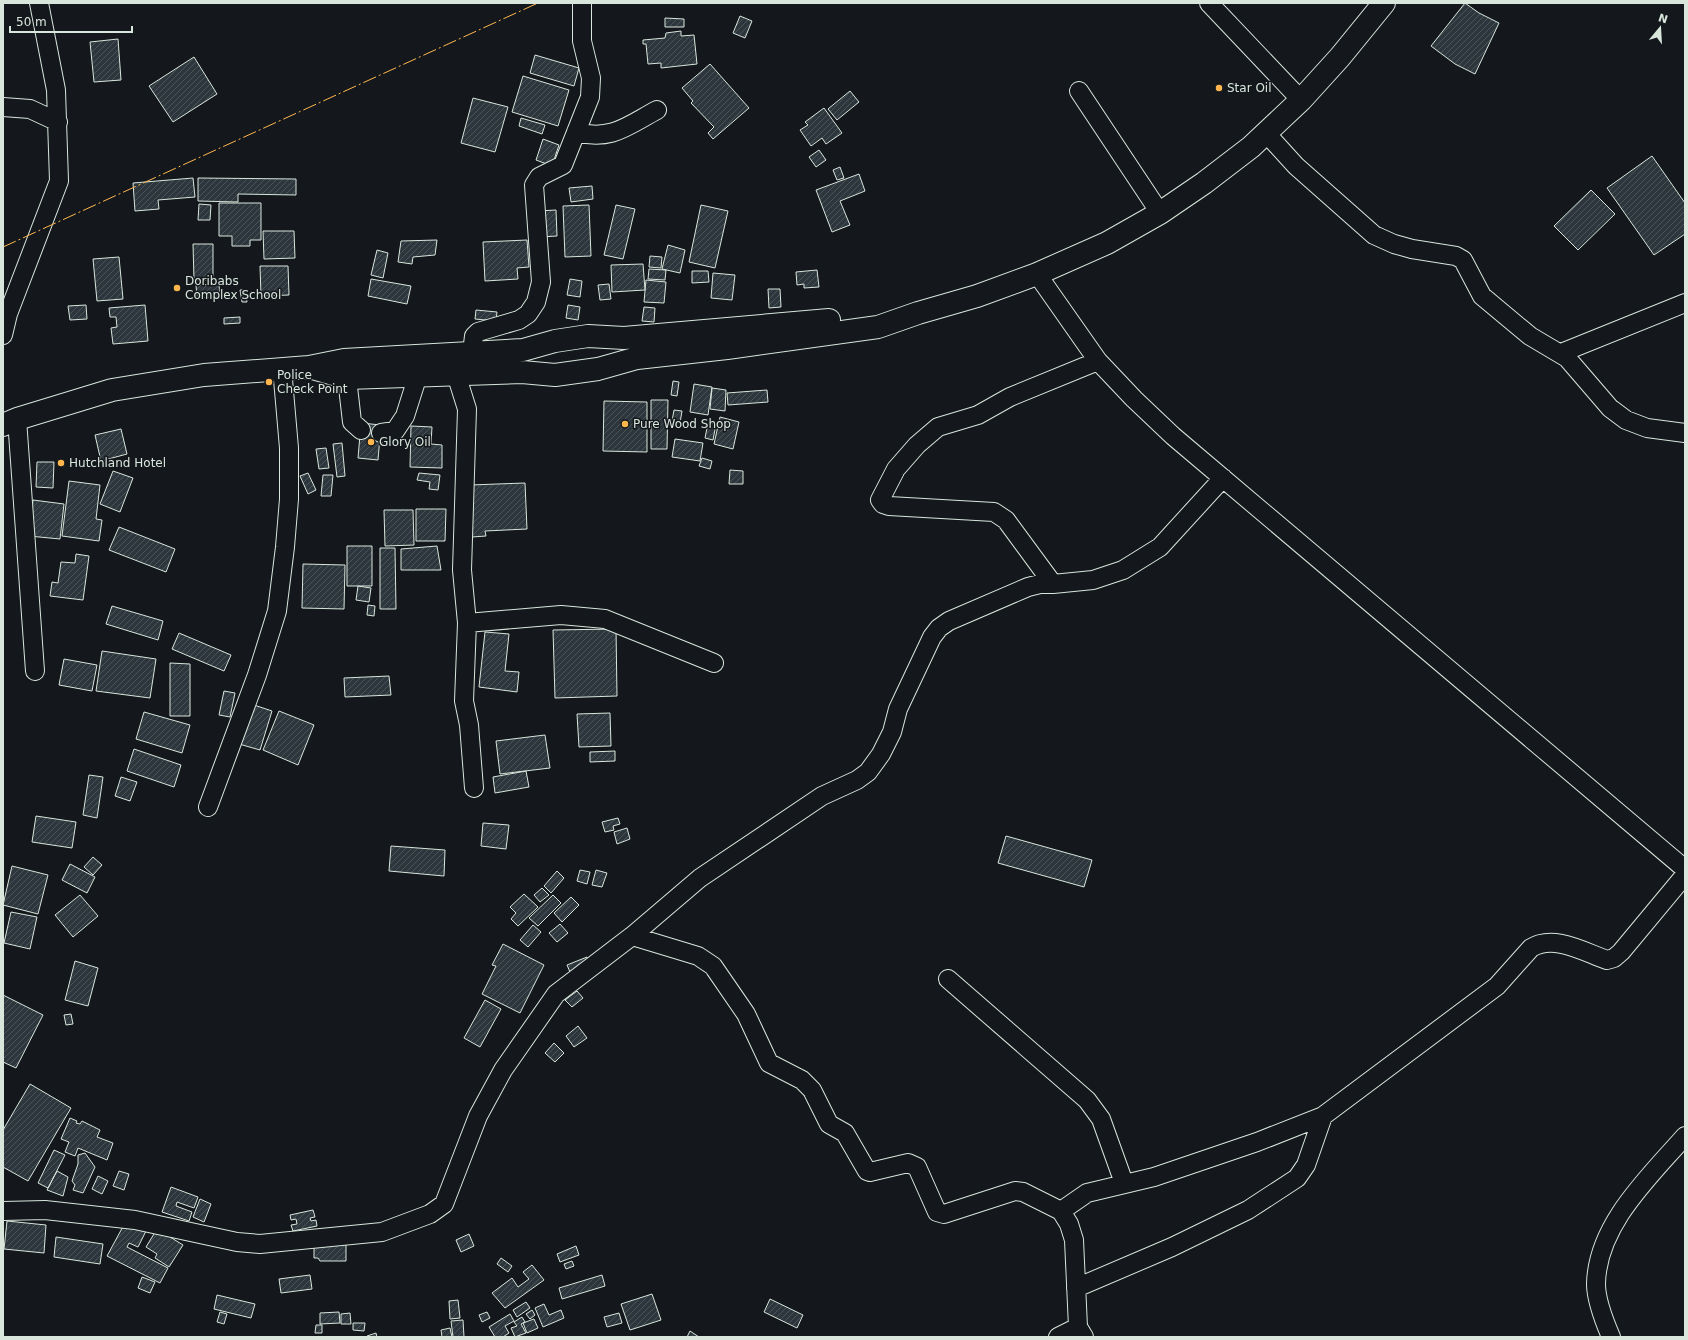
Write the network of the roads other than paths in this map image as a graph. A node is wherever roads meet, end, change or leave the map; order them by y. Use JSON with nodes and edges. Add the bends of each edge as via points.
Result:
{"nodes":[{"id":1,"x":39,"y":3,"type":"edge"},
{"id":2,"x":582,"y":3,"type":"edge"},
{"id":3,"x":1209,"y":3,"type":"edge"},
{"id":4,"x":1384,"y":3,"type":"edge"},
{"id":5,"x":1079,"y":91,"type":"dead end"},
{"id":6,"x":1301,"y":100,"type":"junction"},
{"id":7,"x":3,"y":107,"type":"edge"},
{"id":8,"x":657,"y":110,"type":"dead end"},
{"id":9,"x":58,"y":122,"type":"junction"},
{"id":10,"x":576,"y":132,"type":"junction"},
{"id":11,"x":1266,"y":132,"type":"junction"},
{"id":12,"x":1160,"y":213,"type":"junction"},
{"id":13,"x":1037,"y":274,"type":"junction"},
{"id":14,"x":1685,"y":303,"type":"edge"},
{"id":15,"x":918,"y":313,"type":"junction"},
{"id":16,"x":3,"y":335,"type":"edge"},
{"id":17,"x":472,"y":353,"type":"junction"},
{"id":18,"x":1561,"y":353,"type":"junction"},
{"id":19,"x":1098,"y":361,"type":"junction"},
{"id":20,"x":309,"y":367,"type":"junction"},
{"id":21,"x":282,"y":368,"type":"junction"},
{"id":22,"x":456,"y":374,"type":"junction"},
{"id":23,"x":418,"y":375,"type":"junction"},
{"id":24,"x":347,"y":378,"type":"junction"},
{"id":25,"x":10,"y":422,"type":"edge"},
{"id":26,"x":361,"y":430,"type":"dead end"},
{"id":27,"x":380,"y":433,"type":"dead end"},
{"id":28,"x":1685,"y":433,"type":"edge"},
{"id":29,"x":1223,"y":478,"type":"junction"},
{"id":30,"x":1053,"y":584,"type":"junction"},
{"id":31,"x":468,"y":623,"type":"junction"},
{"id":32,"x":714,"y":663,"type":"dead end"},
{"id":33,"x":35,"y":671,"type":"dead end"},
{"id":34,"x":474,"y":788,"type":"dead end"},
{"id":35,"x":208,"y":807,"type":"dead end"},
{"id":36,"x":1685,"y":869,"type":"edge"},
{"id":37,"x":1685,"y":874,"type":"edge"},
{"id":38,"x":632,"y":936,"type":"junction"},
{"id":39,"x":948,"y":979,"type":"dead end"},
{"id":40,"x":1323,"y":1116,"type":"junction"},
{"id":41,"x":1685,"y":1136,"type":"edge"},
{"id":42,"x":1124,"y":1183,"type":"junction"},
{"id":43,"x":3,"y":1211,"type":"edge"},
{"id":44,"x":1061,"y":1212,"type":"junction"},
{"id":45,"x":1076,"y":1288,"type":"junction"},
{"id":46,"x":1081,"y":1332,"type":"edge"},
{"id":47,"x":1058,"y":1337,"type":"edge"},
{"id":48,"x":1611,"y":1337,"type":"edge"}],
"edges":[{"from":1,"to":9,"type":"street","via":[[56,90]]},
{"from":2,"to":10,"type":"street","via":[[582,41],[592,87]]},
{"from":3,"to":6,"type":"street"},
{"from":4,"to":6,"type":"highway"},
{"from":5,"to":12,"type":"street"},
{"from":6,"to":11,"type":"highway"},
{"from":7,"to":9,"type":"street","via":[[30,109]]},
{"from":8,"to":10,"type":"street","via":[[611,134],[592,136]]},
{"from":9,"to":16,"type":"street","via":[[59,181],[8,314]]},
{"from":10,"to":17,"type":"street","via":[[562,167],[539,178],[534,184],[541,282],[536,302],[520,320],[478,332],[474,336]]},
{"from":11,"to":12,"type":"highway","via":[[1251,147],[1204,183]]},
{"from":11,"to":18,"type":"street","via":[[1296,166],[1374,234],[1394,244],[1456,256],[1463,260],[1482,296],[1530,336]]},
{"from":12,"to":13,"type":"highway","via":[[1107,243]]},
{"from":13,"to":15,"type":"highway","via":[[977,296]]},
{"from":13,"to":19,"type":"street"},
{"from":14,"to":18,"type":"street"},
{"from":15,"to":17,"type":"highway","via":[[624,338],[588,336],[555,341],[523,350]]},
{"from":15,"to":22,"type":"highway","via":[[878,327],[637,358],[598,369],[555,375],[522,372]]},
{"from":17,"to":20,"type":"highway","via":[[344,360]]},
{"from":18,"to":28,"type":"street","via":[[1610,408],[1626,420],[1647,428]]},
{"from":19,"to":29,"type":"street","via":[[1134,399]]},
{"from":19,"to":30,"type":"street","via":[[1010,397],[978,415],[938,427],[916,445],[896,469],[880,500],[889,506],[994,512],[1006,520]]},
{"from":20,"to":21,"type":"highway"},
{"from":20,"to":24,"type":"highway"},
{"from":21,"to":25,"type":"highway","via":[[204,375],[112,390]]},
{"from":21,"to":35,"type":"street","via":[[289,448],[289,499],[277,611]]},
{"from":22,"to":23,"type":"highway"},
{"from":22,"to":31,"type":"street","via":[[467,409],[462,570]]},
{"from":23,"to":24,"type":"highway"},
{"from":23,"to":27,"type":"street","via":[[405,416],[395,431]]},
{"from":24,"to":26,"type":"street","via":[[352,422]]},
{"from":25,"to":33,"type":"street"},
{"from":29,"to":30,"type":"street","via":[[1160,547],[1123,570],[1093,580]]},
{"from":29,"to":36,"type":"street"},
{"from":30,"to":38,"type":"street","via":[[1028,587],[949,621],[939,628],[932,637],[898,709],[892,732],[868,772],[857,780],[822,796],[700,878]]},
{"from":31,"to":32,"type":"street","via":[[561,615],[605,619]]},
{"from":31,"to":34,"type":"street","via":[[464,702],[469,725]]},
{"from":37,"to":40,"type":"street","via":[[1622,952],[1614,958],[1607,960],[1553,942],[1536,945],[1498,986]]},
{"from":38,"to":43,"type":"street","via":[[556,994],[503,1070],[478,1116],[444,1204],[430,1214],[382,1232],[260,1244],[237,1242],[135,1220],[45,1210]]},
{"from":38,"to":44,"type":"street","via":[[698,956],[713,966],[746,1014],[769,1063],[802,1080],[812,1090],[829,1124],[845,1133],[867,1171],[908,1163],[917,1166],[936,1212],[940,1214],[1015,1192],[1023,1192]]},
{"from":39,"to":42,"type":"street","via":[[1087,1100],[1101,1120]]},
{"from":40,"to":42,"type":"street","via":[[1169,1172]]},
{"from":40,"to":45,"type":"street","via":[[1306,1165],[1297,1178],[1248,1210],[1172,1247]]},
{"from":41,"to":48,"type":"street","via":[[1631,1199],[1608,1235],[1600,1259],[1596,1285],[1604,1320]]},
{"from":42,"to":44,"type":"street","via":[[1087,1193]]},
{"from":44,"to":45,"type":"street","via":[[1074,1240]]},
{"from":45,"to":46,"type":"street"},
{"from":46,"to":47,"type":"street"}]}
